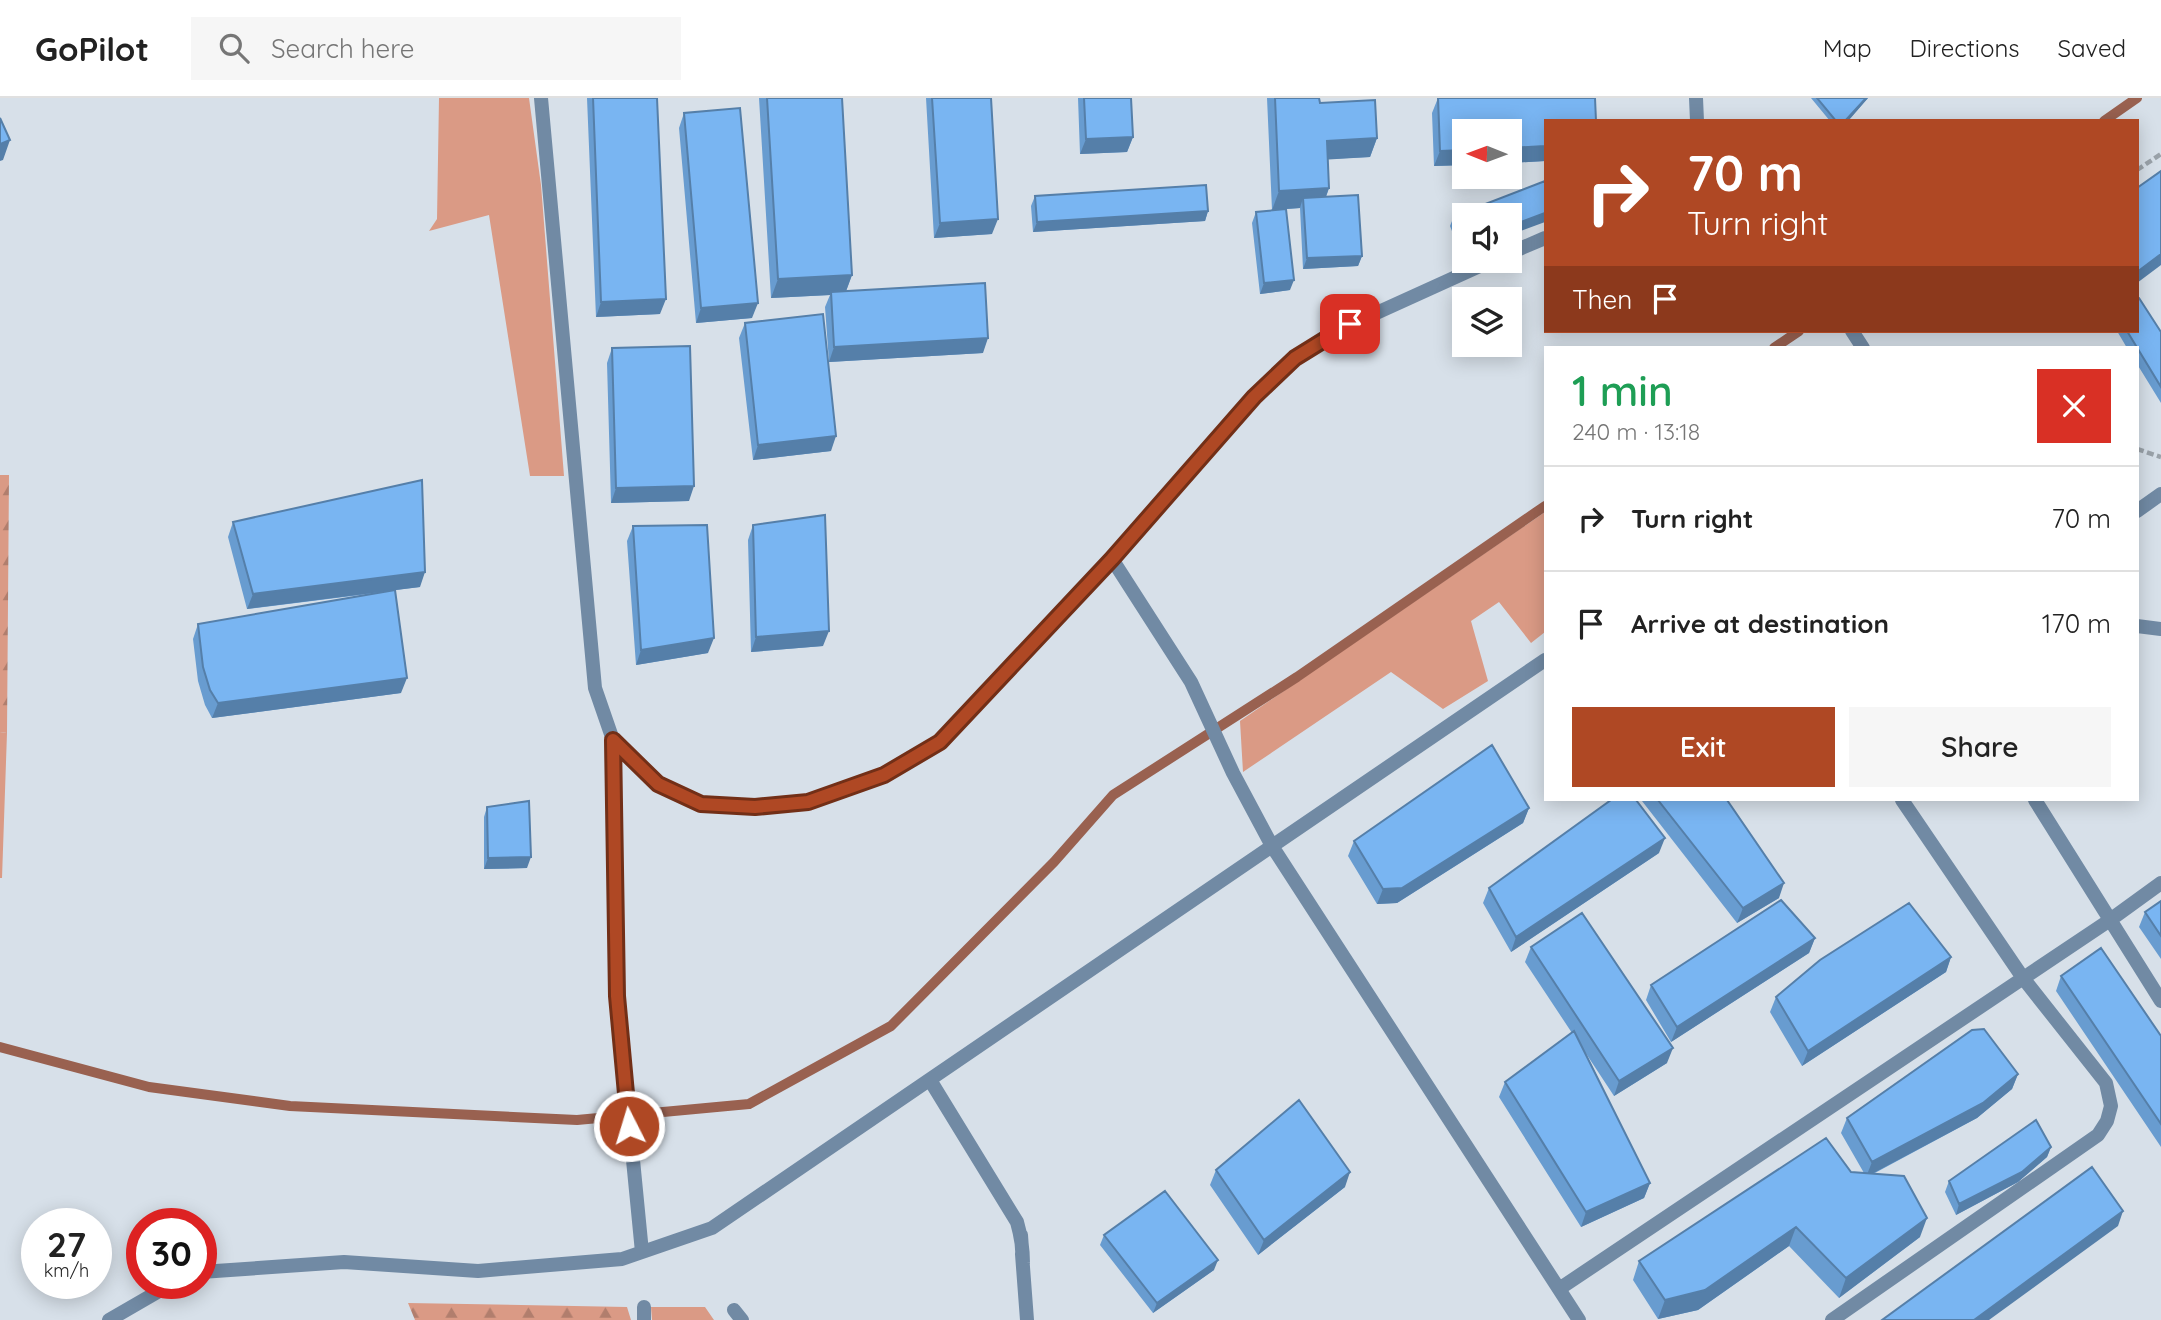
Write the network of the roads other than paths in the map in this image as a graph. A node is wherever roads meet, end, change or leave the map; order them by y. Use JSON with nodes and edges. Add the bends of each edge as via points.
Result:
{"nodes":[{"id":1,"x":541,"y":98,"type":"edge"},
{"id":2,"x":1696,"y":98,"type":"edge"},
{"id":3,"x":1696,"y":119,"type":"edge"},
{"id":4,"x":1544,"y":238,"type":"edge"},
{"id":5,"x":1522,"y":248,"type":"edge"},
{"id":6,"x":1464,"y":273,"type":"edge"},
{"id":7,"x":2161,"y":494,"type":"edge"},
{"id":8,"x":2139,"y":510,"type":"edge"},
{"id":9,"x":1112,"y":559,"type":"junction"},
{"id":10,"x":2139,"y":626,"type":"edge"},
{"id":11,"x":2161,"y":629,"type":"edge"},
{"id":12,"x":1544,"y":661,"type":"edge"},
{"id":13,"x":613,"y":740,"type":"junction"},
{"id":14,"x":1903,"y":801,"type":"edge"},
{"id":15,"x":2036,"y":801,"type":"edge"},
{"id":16,"x":1272,"y":846,"type":"junction"},
{"id":17,"x":2161,"y":883,"type":"edge"},
{"id":18,"x":2110,"y":920,"type":"junction"},
{"id":19,"x":2023,"y":978,"type":"junction"},
{"id":20,"x":2161,"y":1002,"type":"edge"},
{"id":21,"x":930,"y":1080,"type":"junction"},
{"id":22,"x":642,"y":1252,"type":"junction"},
{"id":23,"x":217,"y":1271,"type":"edge"},
{"id":24,"x":1559,"y":1289,"type":"junction"},
{"id":25,"x":145,"y":1299,"type":"edge"},
{"id":26,"x":109,"y":1320,"type":"edge"},
{"id":27,"x":1027,"y":1320,"type":"edge"},
{"id":28,"x":1579,"y":1320,"type":"edge"},
{"id":29,"x":1832,"y":1320,"type":"edge"}],
"edges":[{"from":1,"to":13,"type":"street","via":[[595,688]]},
{"from":2,"to":3,"type":"street"},
{"from":4,"to":5,"type":"street"},
{"from":6,"to":9,"type":"street","via":[[1350,324],[1295,358],[1254,397]]},
{"from":7,"to":8,"type":"street"},
{"from":9,"to":13,"type":"street","via":[[940,742],[884,775],[808,802],[755,807],[701,804],[658,784]]},
{"from":9,"to":16,"type":"street","via":[[1191,682]]},
{"from":10,"to":11,"type":"street"},
{"from":12,"to":16,"type":"street"},
{"from":13,"to":22,"type":"street","via":[[617,996]]},
{"from":14,"to":19,"type":"street"},
{"from":15,"to":18,"type":"street"},
{"from":16,"to":21,"type":"street"},
{"from":16,"to":24,"type":"street"},
{"from":17,"to":18,"type":"street"},
{"from":18,"to":19,"type":"street"},
{"from":18,"to":20,"type":"street"},
{"from":19,"to":24,"type":"street"},
{"from":19,"to":29,"type":"street","via":[[2106,1083],[2111,1106],[2107,1121],[2098,1135]]},
{"from":21,"to":22,"type":"street","via":[[712,1228]]},
{"from":21,"to":27,"type":"street","via":[[1017,1222]]},
{"from":22,"to":23,"type":"street","via":[[622,1259],[478,1271],[344,1262]]},
{"from":24,"to":28,"type":"street"},
{"from":25,"to":26,"type":"street"}]}
